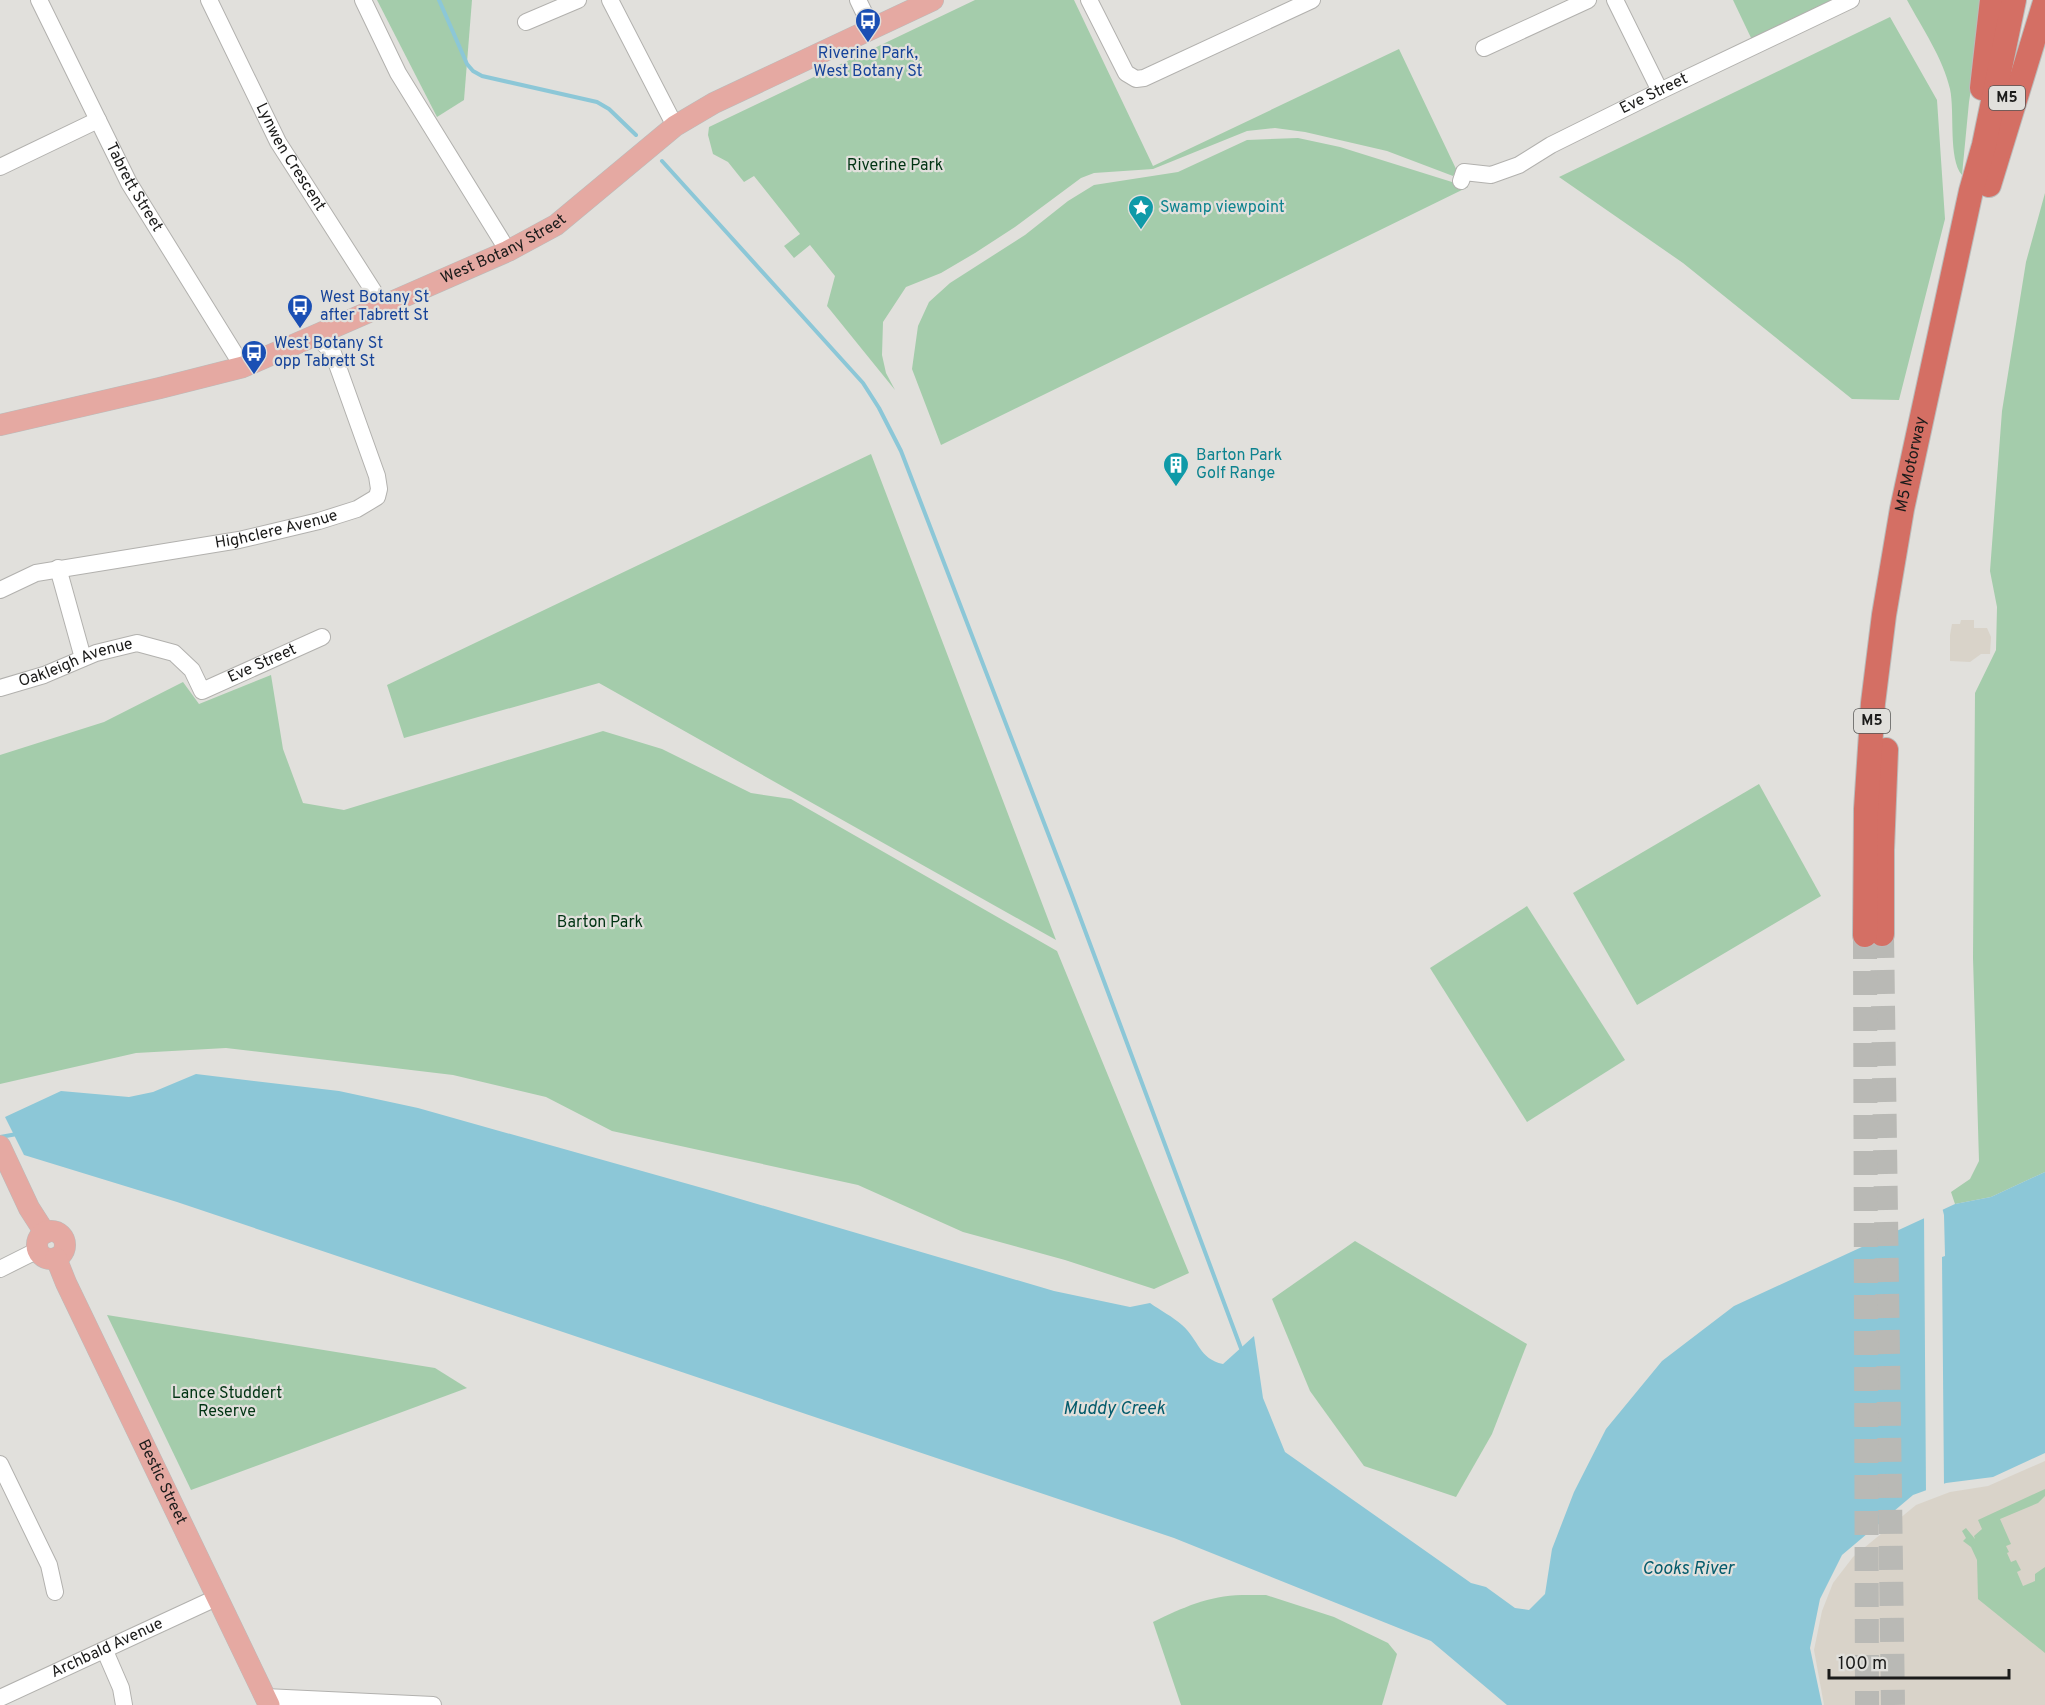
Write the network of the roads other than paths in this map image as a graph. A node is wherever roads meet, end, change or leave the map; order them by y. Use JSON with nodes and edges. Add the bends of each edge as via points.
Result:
{"nodes":[{"id":1,"x":39,"y":0,"type":"edge"},
{"id":2,"x":209,"y":0,"type":"edge"},
{"id":3,"x":363,"y":0,"type":"edge"},
{"id":4,"x":578,"y":0,"type":"edge"},
{"id":5,"x":610,"y":0,"type":"edge"},
{"id":6,"x":858,"y":0,"type":"edge"},
{"id":7,"x":933,"y":0,"type":"edge"},
{"id":8,"x":1089,"y":0,"type":"edge"},
{"id":9,"x":1312,"y":0,"type":"edge"},
{"id":10,"x":1588,"y":0,"type":"edge"},
{"id":11,"x":1616,"y":0,"type":"edge"},
{"id":12,"x":1851,"y":0,"type":"edge"},
{"id":13,"x":1992,"y":0,"type":"edge"},
{"id":14,"x":2014,"y":0,"type":"edge"},
{"id":15,"x":2028,"y":0,"type":"edge"},
{"id":16,"x":2045,"y":2,"type":"edge"},
{"id":17,"x":526,"y":22,"type":"dead end"},
{"id":18,"x":872,"y":29,"type":"junction"},
{"id":19,"x":1484,"y":48,"type":"dead end"},
{"id":20,"x":1660,"y":91,"type":"junction"},
{"id":21,"x":98,"y":120,"type":"junction"},
{"id":22,"x":675,"y":126,"type":"junction"},
{"id":23,"x":0,"y":167,"type":"edge"},
{"id":24,"x":1461,"y":181,"type":"dead end"},
{"id":25,"x":1978,"y":194,"type":"junction"},
{"id":26,"x":508,"y":251,"type":"junction"},
{"id":27,"x":383,"y":306,"type":"junction"},
{"id":28,"x":316,"y":336,"type":"junction"},
{"id":29,"x":243,"y":367,"type":"junction"},
{"id":30,"x":0,"y":425,"type":"edge"},
{"id":31,"x":58,"y":568,"type":"junction"},
{"id":32,"x":0,"y":590,"type":"edge"},
{"id":33,"x":322,"y":637,"type":"dead end"},
{"id":34,"x":83,"y":658,"type":"junction"},
{"id":35,"x":0,"y":688,"type":"edge"},
{"id":36,"x":202,"y":691,"type":"joint"},
{"id":37,"x":1874,"y":934,"type":"tunnel mouth"},
{"id":38,"x":2,"y":1151,"type":"edge"},
{"id":39,"x":46,"y":1247,"type":"junction"},
{"id":40,"x":0,"y":1269,"type":"edge"},
{"id":41,"x":2,"y":1472,"type":"edge"},
{"id":42,"x":55,"y":1592,"type":"dead end"},
{"id":43,"x":216,"y":1598,"type":"junction"},
{"id":44,"x":105,"y":1651,"type":"junction"},
{"id":45,"x":0,"y":1698,"type":"edge"},
{"id":46,"x":267,"y":1701,"type":"edge"},
{"id":47,"x":124,"y":1705,"type":"edge"},
{"id":48,"x":433,"y":1705,"type":"edge"}],
"edges":[{"from":1,"to":21,"type":"street","name":"Tabrett Street"},
{"from":2,"to":27,"type":"street","name":"Lynwen Crescent","via":[[278,142]]},
{"from":3,"to":26,"type":"street","via":[[398,73]]},
{"from":4,"to":17,"type":"street"},
{"from":5,"to":22,"type":"street"},
{"from":6,"to":18,"type":"street"},
{"from":7,"to":18,"type":"main road","name":"West Botany Street"},
{"from":8,"to":9,"type":"street","via":[[1119,62],[1136,79]]},
{"from":10,"to":19,"type":"street"},
{"from":11,"to":20,"type":"street"},
{"from":12,"to":20,"type":"street","name":"Eve Street"},
{"from":13,"to":25,"type":"highway"},
{"from":14,"to":25,"type":"highway","name":"M5 Motorway","number":"M5","via":[[1984,145]]},
{"from":15,"to":25,"type":"highway","name":"M5 Motorway","number":"M5"},
{"from":16,"to":25,"type":"highway"},
{"from":18,"to":22,"type":"main road","name":"West Botany Street","via":[[714,103]]},
{"from":20,"to":24,"type":"street","name":"Eve Street","via":[[1519,165],[1491,175],[1464,172]]},
{"from":21,"to":23,"type":"street"},
{"from":21,"to":29,"type":"street","name":"Tabrett Street","via":[[143,209]]},
{"from":22,"to":26,"type":"main road","name":"West Botany Street","via":[[556,225]]},
{"from":25,"to":37,"type":"highway","name":"M5 Motorway","number":"M5","via":[[1884,615],[1866,809]]},
{"from":26,"to":27,"type":"main road","name":"West Botany Street"},
{"from":27,"to":28,"type":"main road","name":"West Botany Street"},
{"from":28,"to":29,"type":"main road","name":"West Botany Street"},
{"from":28,"to":31,"type":"street","name":"Highclere Avenue","via":[[333,353],[377,476],[376,497],[368,504],[319,521],[239,540]]},
{"from":29,"to":30,"type":"main road","name":"West Botany Street"},
{"from":31,"to":32,"type":"street","name":"Highclere Avenue","via":[[36,573]]},
{"from":31,"to":34,"type":"street"},
{"from":33,"to":36,"type":"street","name":"Eve Street"},
{"from":34,"to":35,"type":"street","name":"Oakleigh Avenue"},
{"from":34,"to":36,"type":"street","name":"Oakleigh Avenue","via":[[137,643],[174,653],[192,670]]},
{"from":38,"to":39,"type":"main road","name":"Bestic Street"},
{"from":39,"to":40,"type":"street"},
{"from":39,"to":43,"type":"main road","name":"Bestic Street"},
{"from":41,"to":42,"type":"street","via":[[49,1565]]},
{"from":43,"to":44,"type":"street","name":"Archbald Avenue"},
{"from":43,"to":46,"type":"main road","name":"Bestic Street"},
{"from":44,"to":45,"type":"street","name":"Archbald Avenue"},
{"from":44,"to":47,"type":"street"},
{"from":46,"to":48,"type":"street"}]}
